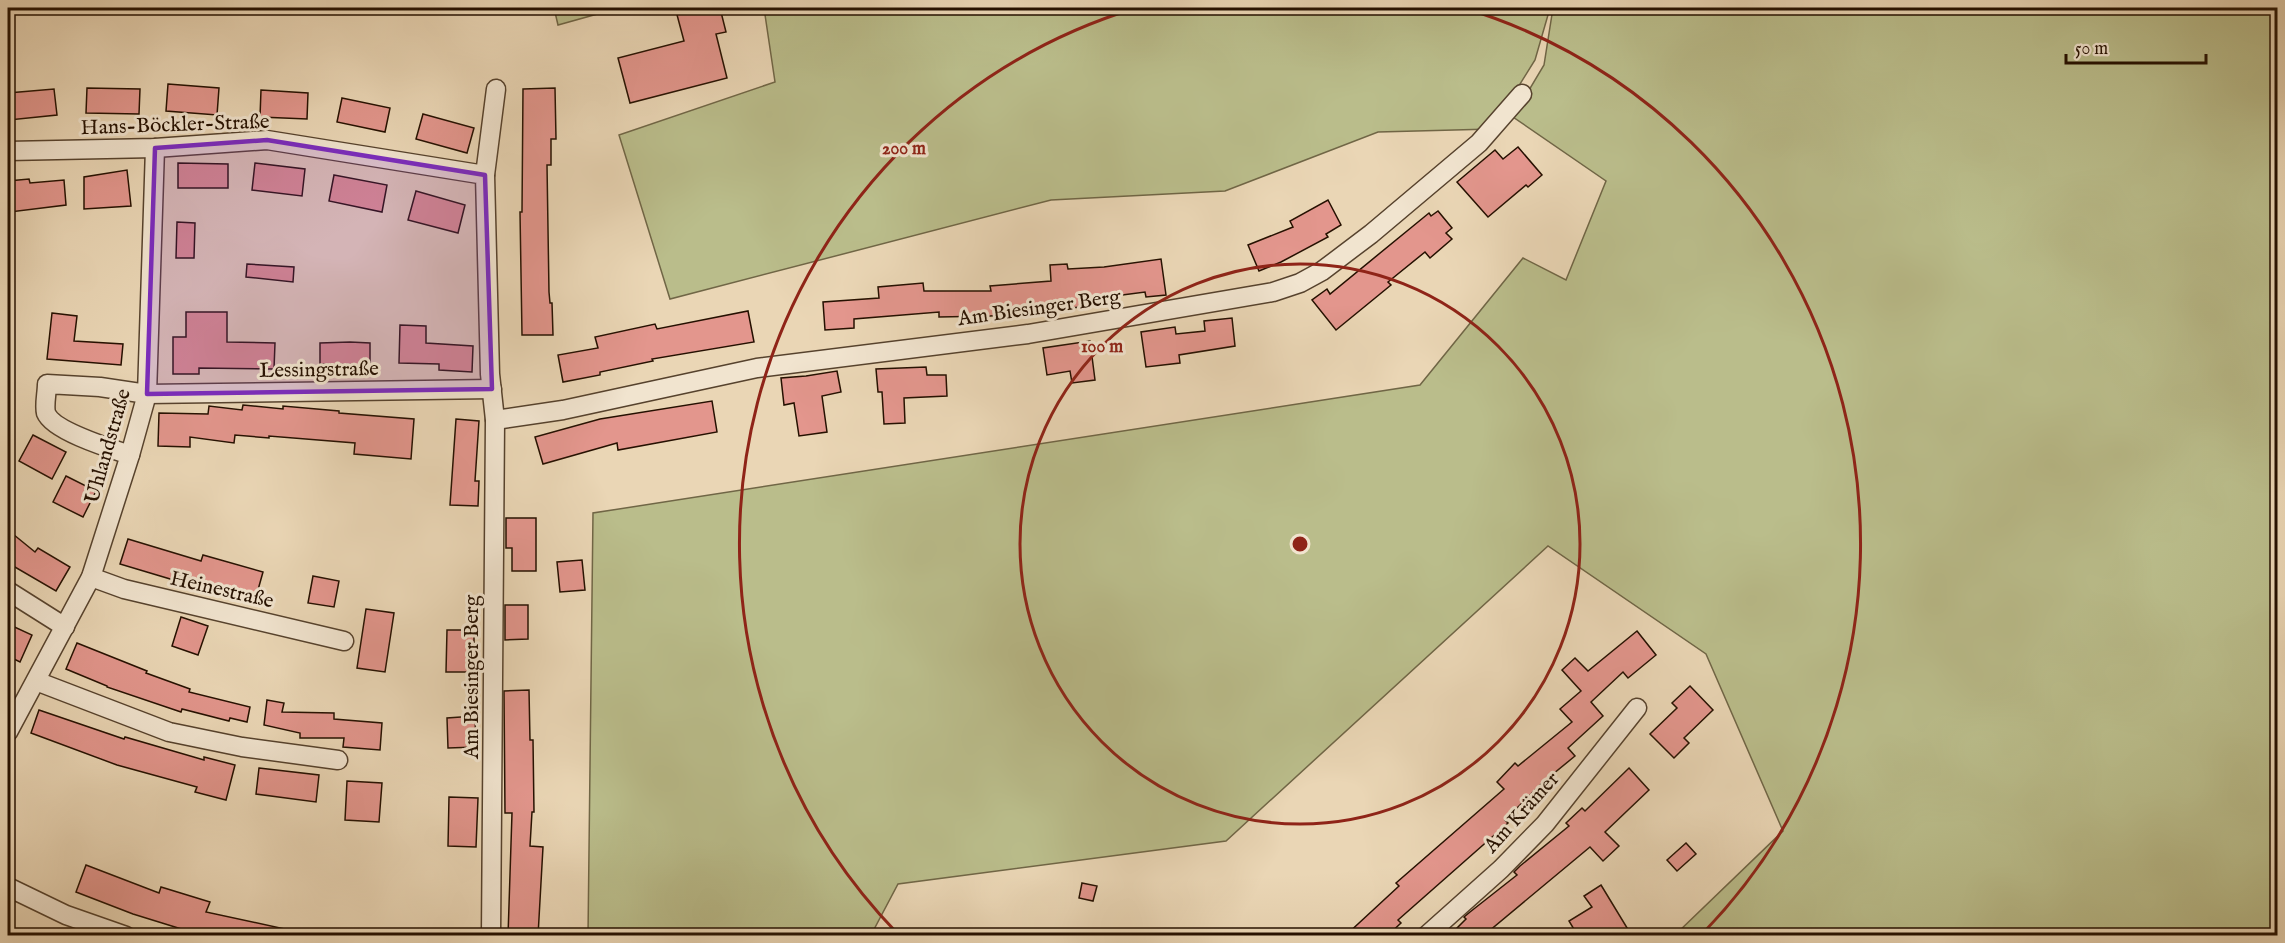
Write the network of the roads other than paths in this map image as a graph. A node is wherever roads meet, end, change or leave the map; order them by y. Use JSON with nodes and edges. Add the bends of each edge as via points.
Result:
{"nodes":[{"id":1,"x":496,"y":89,"type":"dead end"},
{"id":2,"x":1522,"y":94,"type":"dead end"},
{"id":3,"x":155,"y":148,"type":"junction"},
{"id":4,"x":8,"y":151,"type":"edge"},
{"id":5,"x":485,"y":175,"type":"junction"},
{"id":6,"x":492,"y":389,"type":"junction"},
{"id":7,"x":147,"y":394,"type":"junction"},
{"id":8,"x":495,"y":420,"type":"junction"},
{"id":9,"x":130,"y":455,"type":"junction"},
{"id":10,"x":91,"y":577,"type":"junction"},
{"id":11,"x":8,"y":591,"type":"edge"},
{"id":12,"x":65,"y":627,"type":"junction"},
{"id":13,"x":344,"y":641,"type":"dead end"},
{"id":14,"x":36,"y":681,"type":"junction"},
{"id":15,"x":1638,"y":708,"type":"dead end"},
{"id":16,"x":8,"y":732,"type":"edge"},
{"id":17,"x":338,"y":760,"type":"dead end"},
{"id":18,"x":8,"y":887,"type":"edge"},
{"id":19,"x":126,"y":936,"type":"edge"},
{"id":20,"x":491,"y":936,"type":"edge"},
{"id":21,"x":1426,"y":936,"type":"edge"}],
"edges":[{"from":1,"to":5,"type":"street"},
{"from":2,"to":8,"type":"street","name":"Am Biesinger Berg","via":[[1479,143],[1371,234],[1322,271],[1273,292],[1028,334],[757,368],[563,410]]},
{"from":3,"to":4,"type":"street","name":"Hans-Böckler-Straße"},
{"from":3,"to":5,"type":"street","name":"Hans-Böckler-Straße","via":[[267,140]]},
{"from":3,"to":7,"type":"street","name":"Uhlandstraße"},
{"from":5,"to":6,"type":"street"},
{"from":6,"to":7,"type":"street","name":"Lessingstraße"},
{"from":6,"to":8,"type":"street","name":"Am Biesinger Berg"},
{"from":7,"to":9,"type":"street","name":"Uhlandstraße"},
{"from":7,"to":9,"type":"street","name":"Lessingstraße","via":[[47,384],[46,412],[52,421],[83,439]]},
{"from":8,"to":20,"type":"street","name":"Am Biesinger Berg"},
{"from":9,"to":10,"type":"street","name":"Uhlandstraße"},
{"from":10,"to":12,"type":"street","name":"Uhlandstraße"},
{"from":10,"to":13,"type":"street","name":"Heinestraße","via":[[124,589]]},
{"from":11,"to":12,"type":"street"},
{"from":12,"to":14,"type":"street","name":"Uhlandstraße"},
{"from":14,"to":16,"type":"street","name":"Uhlandstraße"},
{"from":14,"to":17,"type":"street","via":[[169,732]]},
{"from":15,"to":21,"type":"street","name":"Am Krämer","via":[[1545,824]]},
{"from":18,"to":19,"type":"street","via":[[66,915]]}]}
